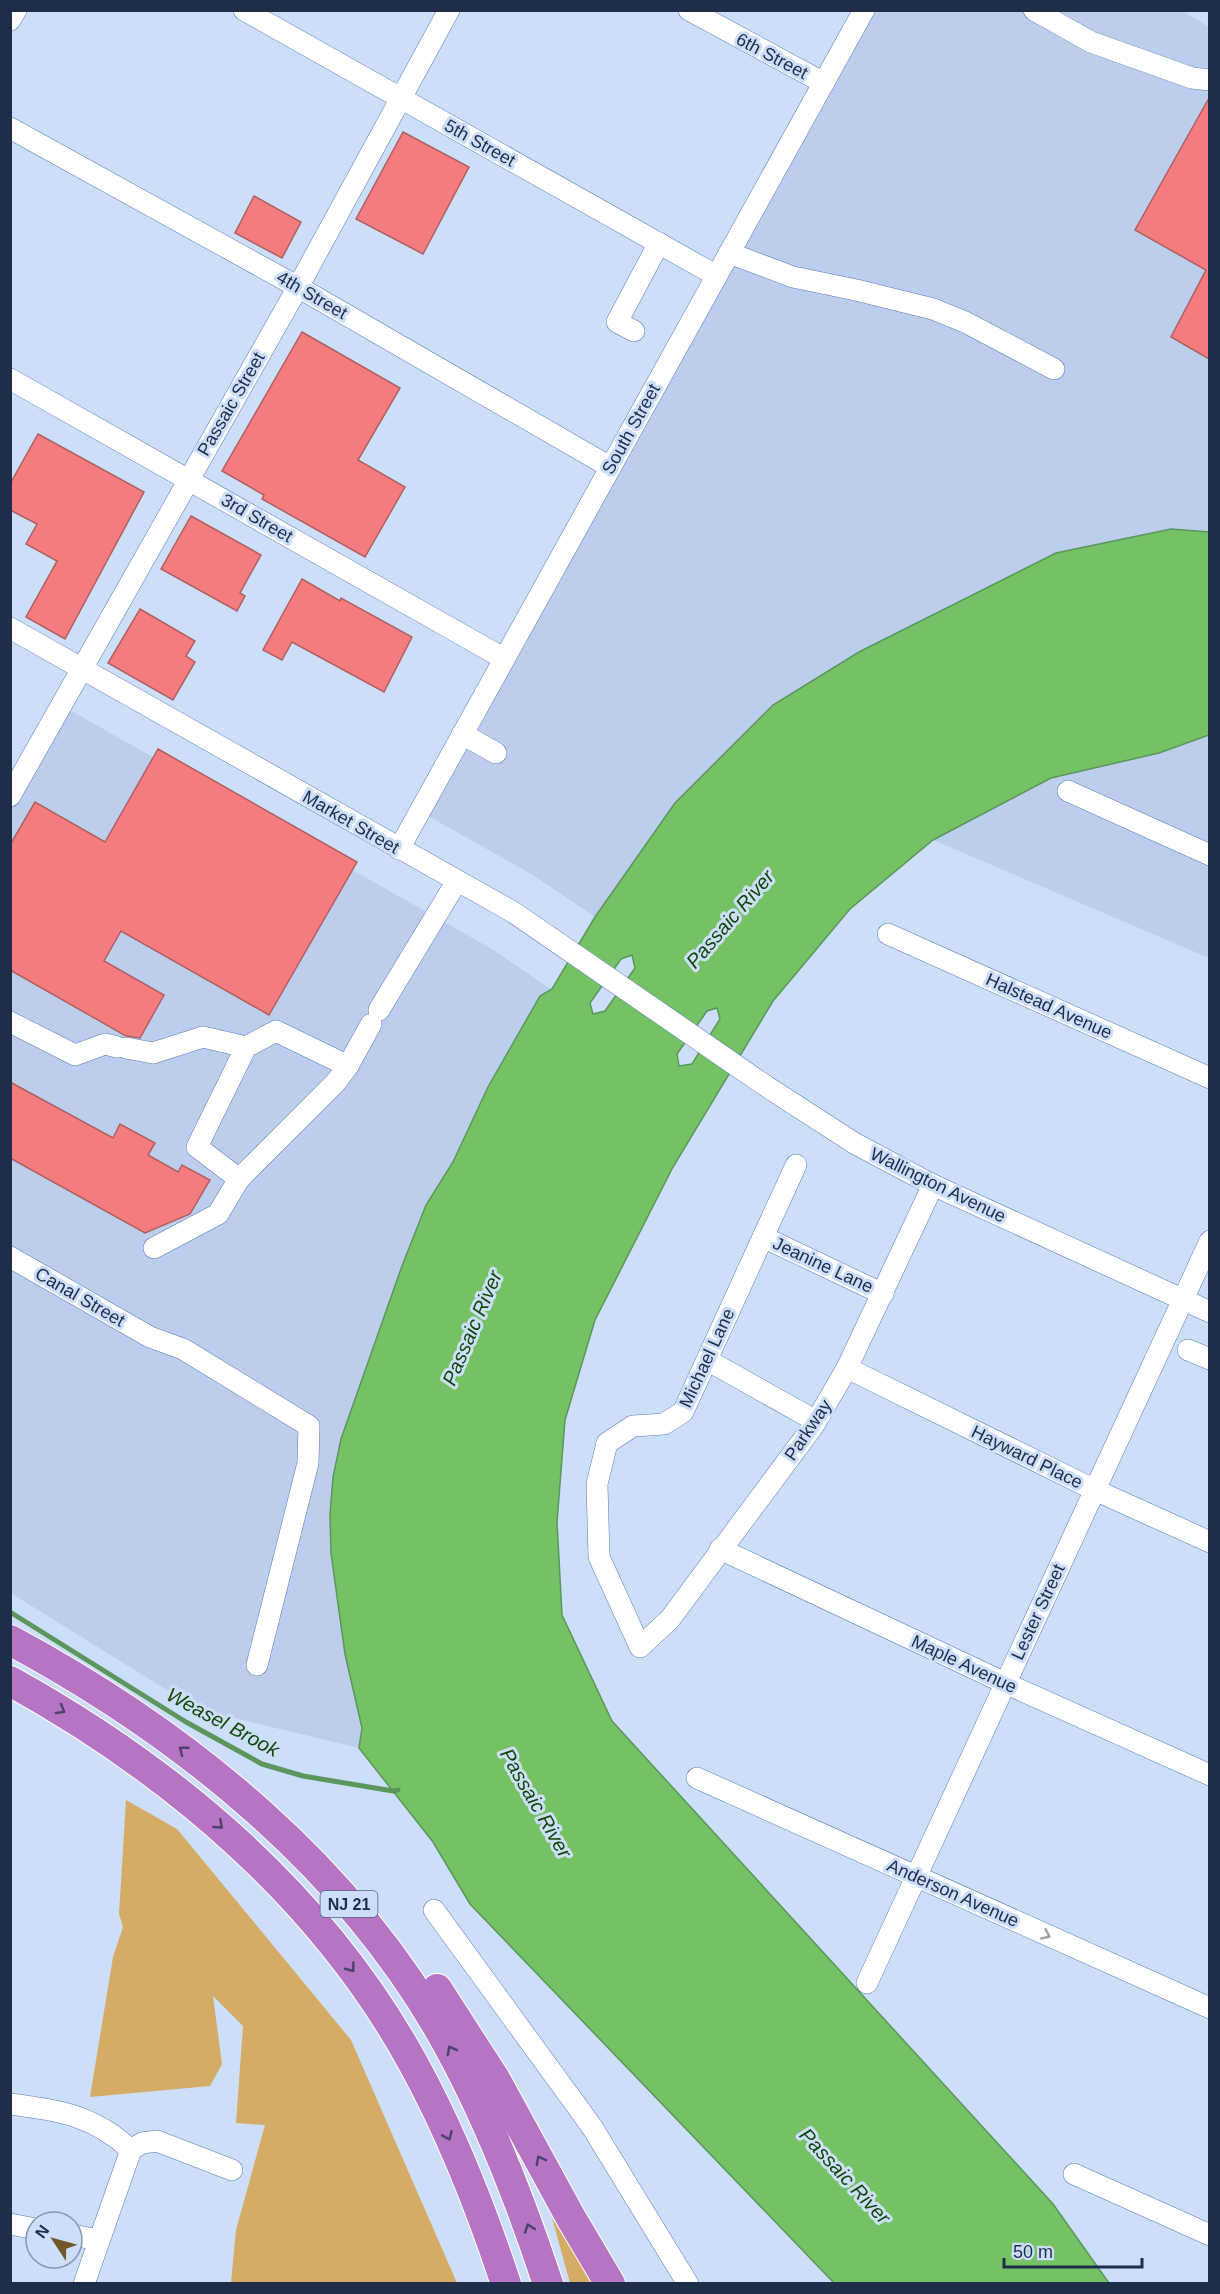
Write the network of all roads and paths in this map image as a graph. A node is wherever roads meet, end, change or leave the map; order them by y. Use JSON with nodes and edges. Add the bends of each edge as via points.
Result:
{"nodes":[{"id":1,"x":16,"y":10,"type":"edge"},
{"id":2,"x":244,"y":10,"type":"edge"},
{"id":3,"x":449,"y":10,"type":"edge"},
{"id":4,"x":689,"y":10,"type":"edge"},
{"id":5,"x":864,"y":10,"type":"edge"},
{"id":6,"x":1034,"y":10,"type":"edge"},
{"id":7,"x":10,"y":20,"type":"edge"},
{"id":8,"x":1209,"y":80,"type":"edge"},
{"id":9,"x":824,"y":83,"type":"junction"},
{"id":10,"x":402,"y":99,"type":"junction"},
{"id":11,"x":10,"y":128,"type":"edge"},
{"id":12,"x":659,"y":243,"type":"junction"},
{"id":13,"x":729,"y":253,"type":"junction"},
{"id":14,"x":717,"y":276,"type":"junction"},
{"id":15,"x":298,"y":287,"type":"junction"},
{"id":16,"x":634,"y":331,"type":"dead end"},
{"id":17,"x":1054,"y":369,"type":"dead end"},
{"id":18,"x":10,"y":379,"type":"edge"},
{"id":19,"x":610,"y":467,"type":"junction"},
{"id":20,"x":188,"y":478,"type":"junction"},
{"id":21,"x":10,"y":628,"type":"edge"},
{"id":22,"x":504,"y":658,"type":"junction"},
{"id":23,"x":82,"y":668,"type":"junction"},
{"id":24,"x":462,"y":734,"type":"junction"},
{"id":25,"x":496,"y":753,"type":"dead end"},
{"id":26,"x":1068,"y":791,"type":"dead end"},
{"id":27,"x":10,"y":796,"type":"edge"},
{"id":28,"x":399,"y":849,"type":"junction"},
{"id":29,"x":1209,"y":855,"type":"edge"},
{"id":30,"x":457,"y":881,"type":"junction"},
{"id":31,"x":888,"y":934,"type":"dead end"},
{"id":32,"x":10,"y":1022,"type":"edge"},
{"id":33,"x":683,"y":1029,"type":"joint"},
{"id":34,"x":246,"y":1047,"type":"junction"},
{"id":35,"x":348,"y":1066,"type":"junction"},
{"id":36,"x":1209,"y":1078,"type":"edge"},
{"id":37,"x":796,"y":1165,"type":"dead end"},
{"id":38,"x":239,"y":1179,"type":"junction"},
{"id":39,"x":933,"y":1185,"type":"junction"},
{"id":40,"x":763,"y":1237,"type":"junction"},
{"id":41,"x":1209,"y":1241,"type":"edge"},
{"id":42,"x":154,"y":1248,"type":"dead end"},
{"id":43,"x":10,"y":1257,"type":"edge"},
{"id":44,"x":883,"y":1294,"type":"junction"},
{"id":45,"x":1183,"y":1300,"type":"junction"},
{"id":46,"x":1209,"y":1312,"type":"edge"},
{"id":47,"x":1188,"y":1350,"type":"dead end"},
{"id":48,"x":1209,"y":1359,"type":"edge"},
{"id":49,"x":707,"y":1360,"type":"junction"},
{"id":50,"x":847,"y":1368,"type":"junction"},
{"id":51,"x":816,"y":1421,"type":"junction"},
{"id":52,"x":1095,"y":1490,"type":"junction"},
{"id":53,"x":1209,"y":1542,"type":"edge"},
{"id":54,"x":720,"y":1549,"type":"junction"},
{"id":55,"x":10,"y":1640,"type":"edge"},
{"id":56,"x":640,"y":1647,"type":"joint"},
{"id":57,"x":257,"y":1665,"type":"dead end"},
{"id":58,"x":10,"y":1682,"type":"edge"},
{"id":59,"x":1005,"y":1683,"type":"junction"},
{"id":60,"x":1209,"y":1775,"type":"edge"},
{"id":61,"x":218,"y":1777,"type":"junction"},
{"id":62,"x":697,"y":1778,"type":"dead end"},
{"id":63,"x":916,"y":1876,"type":"junction"},
{"id":64,"x":434,"y":1910,"type":"dead end"},
{"id":65,"x":867,"y":1983,"type":"dead end"},
{"id":66,"x":1209,"y":2008,"type":"edge"},
{"id":67,"x":10,"y":2104,"type":"edge"},
{"id":68,"x":131,"y":2150,"type":"junction"},
{"id":69,"x":232,"y":2170,"type":"dead end"},
{"id":70,"x":1074,"y":2174,"type":"dead end"},
{"id":71,"x":1209,"y":2235,"type":"edge"},
{"id":72,"x":84,"y":2237,"type":"edge"},
{"id":73,"x":99,"y":2240,"type":"junction"},
{"id":74,"x":84,"y":2283,"type":"edge"},
{"id":75,"x":506,"y":2283,"type":"edge"},
{"id":76,"x":548,"y":2283,"type":"edge"},
{"id":77,"x":610,"y":2283,"type":"edge"},
{"id":78,"x":688,"y":2283,"type":"edge"}],
"edges":[{"from":1,"to":7,"type":"street"},
{"from":2,"to":10,"type":"street","name":"5th Street"},
{"from":3,"to":10,"type":"street","name":"Passaic Street"},
{"from":4,"to":9,"type":"street","name":"6th Street"},
{"from":5,"to":9,"type":"street","name":"South Street"},
{"from":6,"to":8,"type":"street","via":[[1091,42],[1192,78]]},
{"from":9,"to":13,"type":"street","name":"South Street"},
{"from":10,"to":12,"type":"street","name":"5th Street"},
{"from":10,"to":15,"type":"street","name":"Passaic Street"},
{"from":11,"to":15,"type":"street","name":"4th Street"},
{"from":12,"to":14,"type":"street","name":"5th Street"},
{"from":12,"to":16,"type":"street","via":[[617,322]]},
{"from":13,"to":14,"type":"street","name":"South Street"},
{"from":13,"to":17,"type":"street","via":[[793,277],[933,309],[966,322]]},
{"from":14,"to":19,"type":"street","name":"South Street"},
{"from":15,"to":19,"type":"street","name":"4th Street"},
{"from":15,"to":20,"type":"street","name":"Passaic Street"},
{"from":18,"to":20,"type":"street","name":"3rd Street"},
{"from":19,"to":22,"type":"street","name":"South Street"},
{"from":20,"to":22,"type":"street","name":"3rd Street"},
{"from":20,"to":23,"type":"street","name":"Passaic Street"},
{"from":21,"to":23,"type":"street","name":"Market Street"},
{"from":22,"to":24,"type":"street","name":"South Street"},
{"from":23,"to":27,"type":"street","name":"Passaic Street"},
{"from":23,"to":28,"type":"street","name":"Market Street"},
{"from":24,"to":25,"type":"street"},
{"from":24,"to":28,"type":"street","name":"South Street"},
{"from":26,"to":29,"type":"street"},
{"from":28,"to":30,"type":"street","name":"Market Street"},
{"from":30,"to":33,"type":"street","name":"Market Street","via":[[513,912]]},
{"from":30,"to":35,"type":"street"},
{"from":31,"to":36,"type":"street","name":"Halstead Avenue"},
{"from":32,"to":34,"type":"street","via":[[75,1055],[105,1044],[153,1053],[203,1037]]},
{"from":33,"to":39,"type":"street","name":"Wallington Avenue","via":[[854,1143]]},
{"from":34,"to":35,"type":"street","via":[[276,1031]]},
{"from":34,"to":38,"type":"street","via":[[197,1147]]},
{"from":35,"to":38,"type":"street"},
{"from":37,"to":40,"type":"street","name":"Michael Lane"},
{"from":38,"to":42,"type":"street","via":[[218,1214]]},
{"from":39,"to":44,"type":"street","name":"Parkway"},
{"from":39,"to":45,"type":"street","name":"Wallington Avenue"},
{"from":40,"to":44,"type":"street","name":"Jeanine Lane"},
{"from":40,"to":49,"type":"street","name":"Michael Lane"},
{"from":41,"to":45,"type":"street","name":"Lester Street"},
{"from":43,"to":57,"type":"street","name":"Canal Street","via":[[150,1337],[183,1349],[309,1426],[308,1463]]},
{"from":44,"to":50,"type":"street","name":"Parkway"},
{"from":45,"to":46,"type":"street","name":"Wallington Avenue"},
{"from":45,"to":52,"type":"street","name":"Lester Street"},
{"from":47,"to":48,"type":"street"},
{"from":49,"to":51,"type":"street"},
{"from":49,"to":56,"type":"street","name":"Michael Lane","via":[[683,1412],[664,1424],[633,1426],[607,1443],[597,1484],[599,1557]]},
{"from":50,"to":51,"type":"street","name":"Parkway"},
{"from":50,"to":52,"type":"street","name":"Hayward Place"},
{"from":51,"to":54,"type":"street","name":"Parkway"},
{"from":52,"to":53,"type":"street","name":"Hayward Place"},
{"from":52,"to":59,"type":"street","name":"Lester Street"},
{"from":54,"to":56,"type":"street","name":"Parkway","via":[[670,1619]]},
{"from":54,"to":59,"type":"street","name":"Maple Avenue"},
{"from":61,"to":55,"type":"highway","number":"NJ 21","one_way":true,"via":[[97,1690]]},
{"from":58,"to":75,"type":"highway","number":"NJ 21","one_way":true,"via":[[77,1720],[156,1774],[232,1837],[314,1921],[361,1982],[412,2062],[460,2162]]},
{"from":59,"to":60,"type":"street","name":"Maple Avenue"},
{"from":59,"to":63,"type":"street","name":"Lester Street"},
{"from":76,"to":61,"type":"highway","number":"NJ 21","one_way":true,"via":[[493,2136],[447,2043],[421,2001],[380,1943],[329,1882]]},
{"from":77,"to":61,"type":"highway","one_way":true,"via":[[495,2079],[409,1948],[325,1858],[262,1806]]},
{"from":62,"to":63,"type":"street","name":"Anderson Avenue"},
{"from":63,"to":65,"type":"street","name":"Lester Street"},
{"from":63,"to":66,"type":"street","name":"Anderson Avenue","one_way":true},
{"from":64,"to":78,"type":"street","via":[[592,2127]]},
{"from":67,"to":68,"type":"street","via":[[85,2119],[113,2134]]},
{"from":68,"to":69,"type":"street","via":[[142,2143],[157,2141]]},
{"from":68,"to":73,"type":"street"},
{"from":70,"to":71,"type":"street"},
{"from":72,"to":73,"type":"street"},
{"from":73,"to":74,"type":"street"}]}
